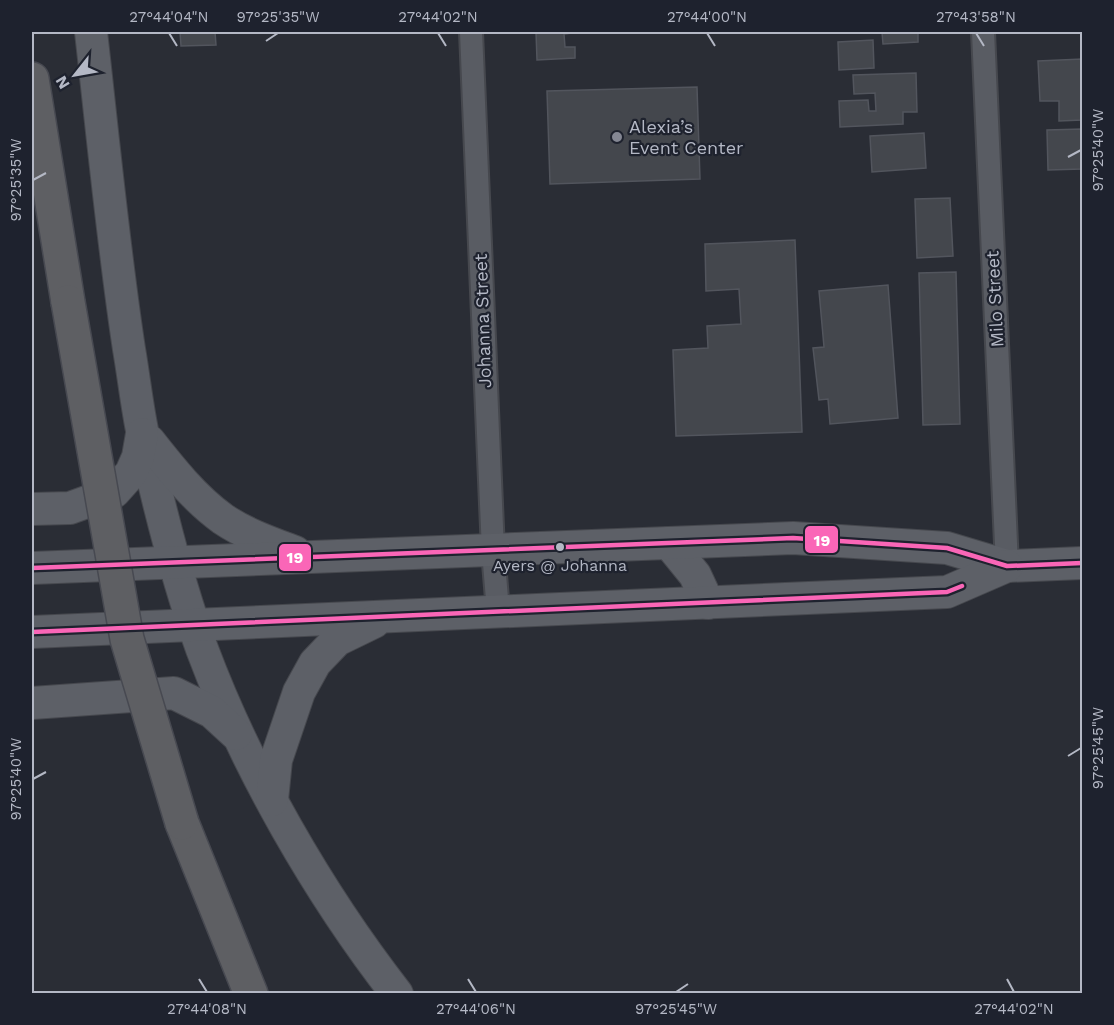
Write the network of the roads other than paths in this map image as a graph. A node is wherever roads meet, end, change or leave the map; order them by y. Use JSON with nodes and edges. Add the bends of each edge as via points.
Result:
{"nodes":[{"id":1,"x":91,"y":32,"type":"edge"},
{"id":2,"x":471,"y":32,"type":"edge"},
{"id":3,"x":983,"y":32,"type":"edge"},
{"id":4,"x":32,"y":80,"type":"edge"},
{"id":5,"x":142,"y":434,"type":"junction"},
{"id":6,"x":32,"y":509,"type":"edge"},
{"id":7,"x":669,"y":543,"type":"junction"},
{"id":8,"x":493,"y":551,"type":"junction"},
{"id":9,"x":308,"y":556,"type":"junction"},
{"id":10,"x":175,"y":562,"type":"junction"},
{"id":11,"x":1083,"y":563,"type":"edge"},
{"id":12,"x":1007,"y":566,"type":"junction"},
{"id":13,"x":32,"y":568,"type":"edge"},
{"id":14,"x":708,"y":603,"type":"junction"},
{"id":15,"x":498,"y":611,"type":"junction"},
{"id":16,"x":387,"y":616,"type":"junction"},
{"id":17,"x":194,"y":625,"type":"junction"},
{"id":18,"x":32,"y":632,"type":"edge"},
{"id":19,"x":32,"y":703,"type":"edge"},
{"id":20,"x":241,"y":739,"type":"junction"},
{"id":21,"x":272,"y":800,"type":"junction"},
{"id":22,"x":182,"y":823,"type":"junction"},
{"id":23,"x":231,"y":993,"type":"edge"},
{"id":24,"x":251,"y":993,"type":"edge"},
{"id":25,"x":397,"y":993,"type":"edge"}],
"edges":[{"from":1,"to":5,"type":"main road","via":[[121,295]]},
{"from":2,"to":8,"type":"street","name":"Johanna Street"},
{"from":3,"to":12,"type":"street","name":"Milo Street"},
{"from":4,"to":22,"type":"highway","bridge":true,"via":[[127,639]]},
{"from":5,"to":6,"type":"main road","via":[[131,473],[114,492],[70,508]]},
{"from":5,"to":9,"type":"main road","via":[[186,486],[224,519],[255,537]]},
{"from":5,"to":10,"type":"main road"},
{"from":7,"to":8,"type":"main road"},
{"from":7,"to":12,"type":"main road","via":[[793,538],[947,548]]},
{"from":7,"to":14,"type":"main road","via":[[695,575]]},
{"from":8,"to":9,"type":"main road"},
{"from":8,"to":15,"type":"street","name":"Johanna Street"},
{"from":9,"to":10,"type":"main road"},
{"from":10,"to":13,"type":"main road"},
{"from":10,"to":17,"type":"main road"},
{"from":11,"to":12,"type":"main road"},
{"from":12,"to":14,"type":"main road","via":[[947,592]]},
{"from":14,"to":15,"type":"main road"},
{"from":15,"to":16,"type":"main road"},
{"from":16,"to":17,"type":"main road"},
{"from":16,"to":21,"type":"main road","via":[[337,640],[315,663],[299,692],[276,760]]},
{"from":17,"to":18,"type":"main road"},
{"from":17,"to":20,"type":"main road"},
{"from":19,"to":20,"type":"main road","via":[[174,693],[212,712]]},
{"from":20,"to":21,"type":"main road"},
{"from":21,"to":25,"type":"main road","via":[[364,951]]},
{"from":22,"to":23,"type":"highway"},
{"from":22,"to":24,"type":"highway"}]}
